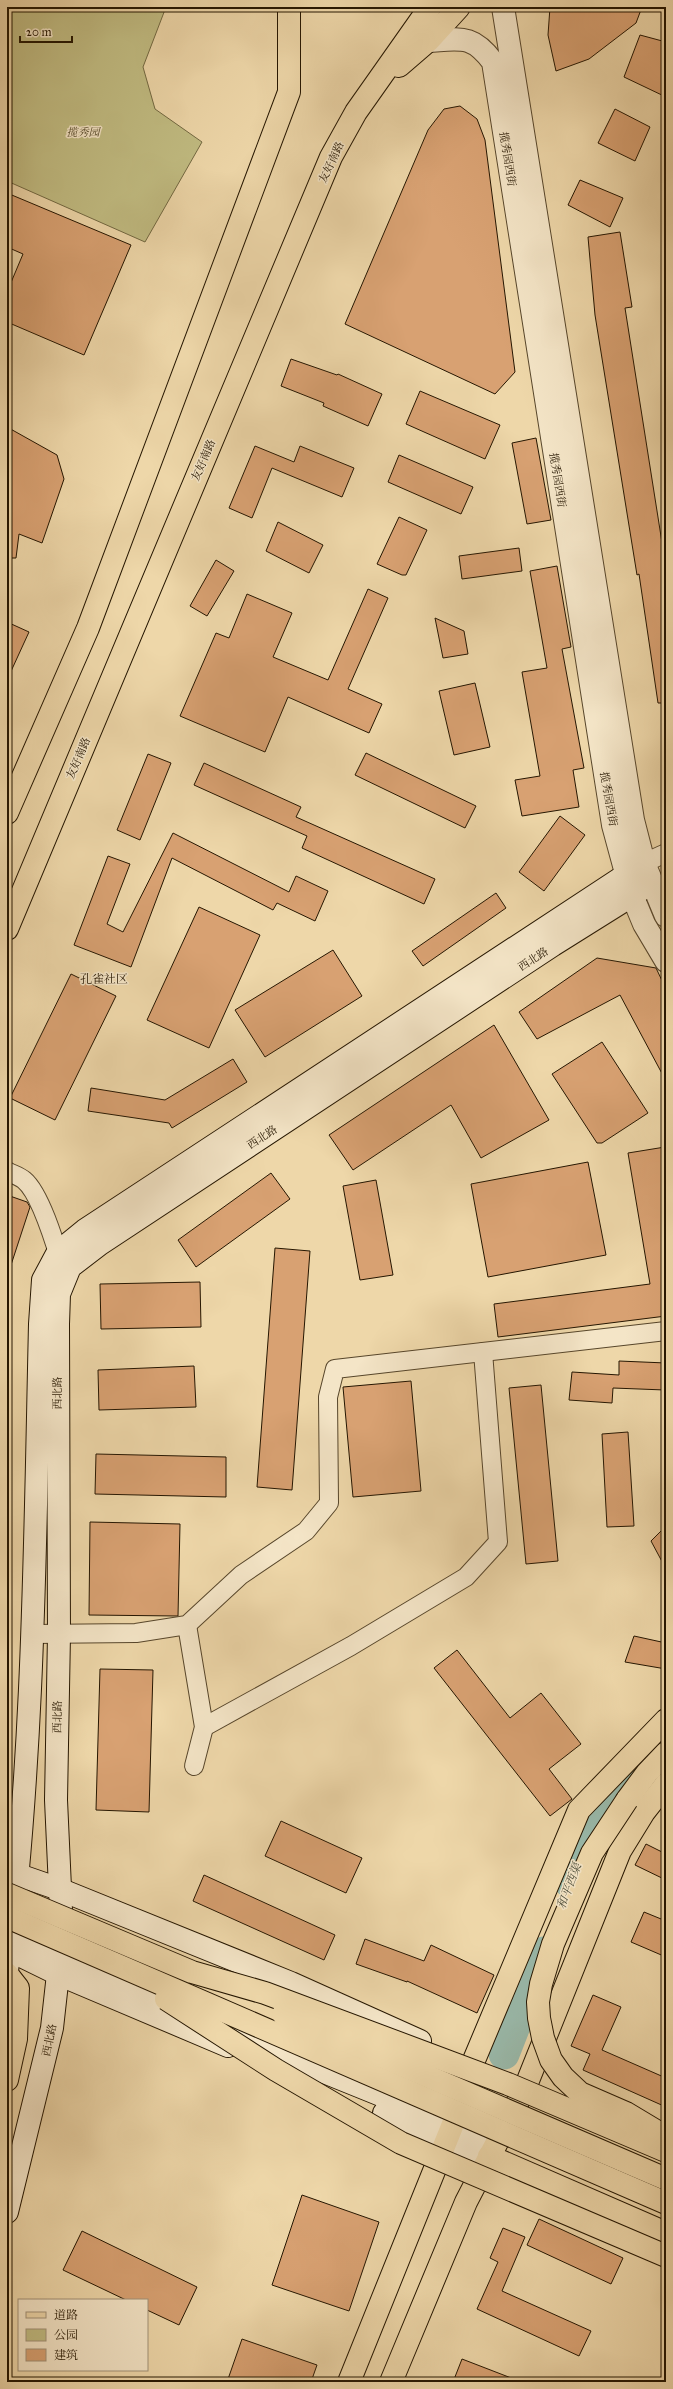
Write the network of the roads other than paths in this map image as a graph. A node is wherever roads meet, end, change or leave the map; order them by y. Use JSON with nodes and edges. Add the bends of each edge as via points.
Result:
{"nodes":[{"id":1,"x":289,"y":7,"type":"edge"},
{"id":2,"x":430,"y":7,"type":"edge"},
{"id":3,"x":459,"y":7,"type":"edge"},
{"id":4,"x":503,"y":7,"type":"edge"},
{"id":5,"x":428,"y":41,"type":"junction"},
{"id":6,"x":375,"y":87,"type":"junction"},
{"id":7,"x":7,"y":814,"type":"edge"},
{"id":8,"x":666,"y":853,"type":"edge"},
{"id":9,"x":648,"y":873,"type":"junction"},
{"id":10,"x":629,"y":886,"type":"junction"},
{"id":11,"x":666,"y":916,"type":"edge"},
{"id":12,"x":7,"y":929,"type":"edge"},
{"id":13,"x":666,"y":961,"type":"edge"},
{"id":14,"x":7,"y":1172,"type":"edge"},
{"id":15,"x":58,"y":1252,"type":"junction"},
{"id":16,"x":65,"y":1279,"type":"junction"},
{"id":17,"x":666,"y":1331,"type":"edge"},
{"id":18,"x":483,"y":1352,"type":"junction"},
{"id":19,"x":187,"y":1625,"type":"junction"},
{"id":20,"x":33,"y":1634,"type":"junction"},
{"id":21,"x":59,"y":1634,"type":"junction"},
{"id":22,"x":666,"y":1720,"type":"edge"},
{"id":23,"x":204,"y":1727,"type":"junction"},
{"id":24,"x":666,"y":1753,"type":"edge"},
{"id":25,"x":194,"y":1766,"type":"dead end"},
{"id":26,"x":666,"y":1784,"type":"edge"},
{"id":27,"x":11,"y":1884,"type":"edge"},
{"id":28,"x":59,"y":1889,"type":"junction"},
{"id":29,"x":61,"y":1910,"type":"junction"},
{"id":30,"x":8,"y":1946,"type":"edge"},
{"id":31,"x":58,"y":1952,"type":"junction"},
{"id":32,"x":111,"y":1963,"type":"junction"},
{"id":33,"x":192,"y":1972,"type":"junction"},
{"id":34,"x":58,"y":1974,"type":"junction"},
{"id":35,"x":470,"y":2075,"type":"junction"},
{"id":36,"x":7,"y":2080,"type":"edge"},
{"id":37,"x":521,"y":2096,"type":"junction"},
{"id":38,"x":450,"y":2132,"type":"junction"},
{"id":39,"x":666,"y":2137,"type":"edge"},
{"id":40,"x":666,"y":2146,"type":"edge"},
{"id":41,"x":493,"y":2149,"type":"junction"},
{"id":42,"x":666,"y":2151,"type":"edge"},
{"id":43,"x":479,"y":2178,"type":"junction"},
{"id":44,"x":666,"y":2179,"type":"edge"},
{"id":45,"x":666,"y":2203,"type":"edge"},
{"id":46,"x":7,"y":2212,"type":"edge"},
{"id":47,"x":666,"y":2233,"type":"edge"},
{"id":48,"x":666,"y":2256,"type":"edge"},
{"id":49,"x":666,"y":2265,"type":"edge"},
{"id":50,"x":349,"y":2382,"type":"edge"},
{"id":51,"x":391,"y":2382,"type":"edge"}],
"edges":[{"from":1,"to":7,"type":"main road","via":[[289,92],[88,628]]},
{"from":2,"to":6,"type":"main road","name":"友好南路"},
{"from":3,"to":5,"type":"main road"},
{"from":4,"to":9,"type":"main road","name":"揽秀园西街","via":[[633,820]]},
{"from":5,"to":6,"type":"main road"},
{"from":5,"to":10,"type":"main road","name":"揽秀园西街","via":[[464,38],[483,48],[493,62],[612,817]]},
{"from":6,"to":12,"type":"main road","name":"友好南路","via":[[356,112],[331,158]]},
{"from":8,"to":9,"type":"street"},
{"from":9,"to":10,"type":"main road","name":"西北路"},
{"from":9,"to":11,"type":"main road","name":"揽秀园西街"},
{"from":10,"to":13,"type":"main road","name":"揽秀园西街","via":[[644,924]]},
{"from":10,"to":15,"type":"main road","name":"西北路","via":[[85,1230]]},
{"from":10,"to":16,"type":"main road","name":"西北路","via":[[100,1244],[70,1267]]},
{"from":14,"to":15,"type":"street","via":[[24,1180],[40,1202]]},
{"from":15,"to":16,"type":"street"},
{"from":15,"to":20,"type":"main road","name":"西北路","via":[[43,1280],[40,1324]]},
{"from":16,"to":21,"type":"main road","name":"西北路","via":[[59,1294],[58,1324]]},
{"from":17,"to":18,"type":"street"},
{"from":18,"to":19,"type":"street","via":[[335,1369],[328,1396],[330,1503],[306,1531],[241,1575]]},
{"from":18,"to":23,"type":"street","via":[[498,1542],[466,1577],[351,1646]]},
{"from":19,"to":21,"type":"street","via":[[136,1633]]},
{"from":19,"to":23,"type":"street"},
{"from":20,"to":21,"type":"street"},
{"from":20,"to":27,"type":"main road","name":"西北路","via":[[24,1803]]},
{"from":21,"to":28,"type":"main road","name":"西北路","via":[[56,1800]]},
{"from":22,"to":35,"type":"main road","via":[[579,1810]]},
{"from":23,"to":25,"type":"street"},
{"from":24,"to":39,"type":"main road","bridge":true,"via":[[627,1800],[592,1853],[553,1944],[538,2002],[543,2038],[551,2060],[563,2077],[580,2093],[626,2113]]},
{"from":26,"to":37,"type":"main road","via":[[644,1812],[620,1851]]},
{"from":27,"to":28,"type":"main road"},
{"from":27,"to":29,"type":"main road"},
{"from":27,"to":30,"type":"main road","name":"西北路"},
{"from":27,"to":33,"type":"main road","bridge":true},
{"from":28,"to":29,"type":"main road","name":"西北路"},
{"from":28,"to":35,"type":"main road","via":[[290,1983]]},
{"from":29,"to":31,"type":"main road","name":"西北路"},
{"from":29,"to":35,"type":"main road"},
{"from":30,"to":31,"type":"main road"},
{"from":30,"to":32,"type":"main road","bridge":true},
{"from":30,"to":34,"type":"main road"},
{"from":30,"to":36,"type":"main road","via":[[18,1988],[16,2039]]},
{"from":31,"to":34,"type":"main road","name":"西北路"},
{"from":31,"to":38,"type":"main road"},
{"from":32,"to":45,"type":"main road","bridge":true},
{"from":32,"to":48,"type":"main road","bridge":true,"via":[[276,2070],[401,2143]]},
{"from":33,"to":42,"type":"main road","bridge":true,"via":[[265,1993],[508,2084]]},
{"from":33,"to":44,"type":"main road","bridge":true},
{"from":34,"to":38,"type":"main road"},
{"from":34,"to":46,"type":"main road","name":"西北路","via":[[52,2028]]},
{"from":35,"to":37,"type":"main road"},
{"from":35,"to":38,"type":"main road"},
{"from":37,"to":40,"type":"main road"},
{"from":37,"to":41,"type":"main road"},
{"from":38,"to":41,"type":"main road"},
{"from":38,"to":43,"type":"main road"},
{"from":38,"to":50,"type":"main road"},
{"from":41,"to":43,"type":"main road"},
{"from":41,"to":47,"type":"main road","via":[[568,2191]]},
{"from":43,"to":49,"type":"main road"},
{"from":43,"to":51,"type":"main road","via":[[466,2202]]}]}
